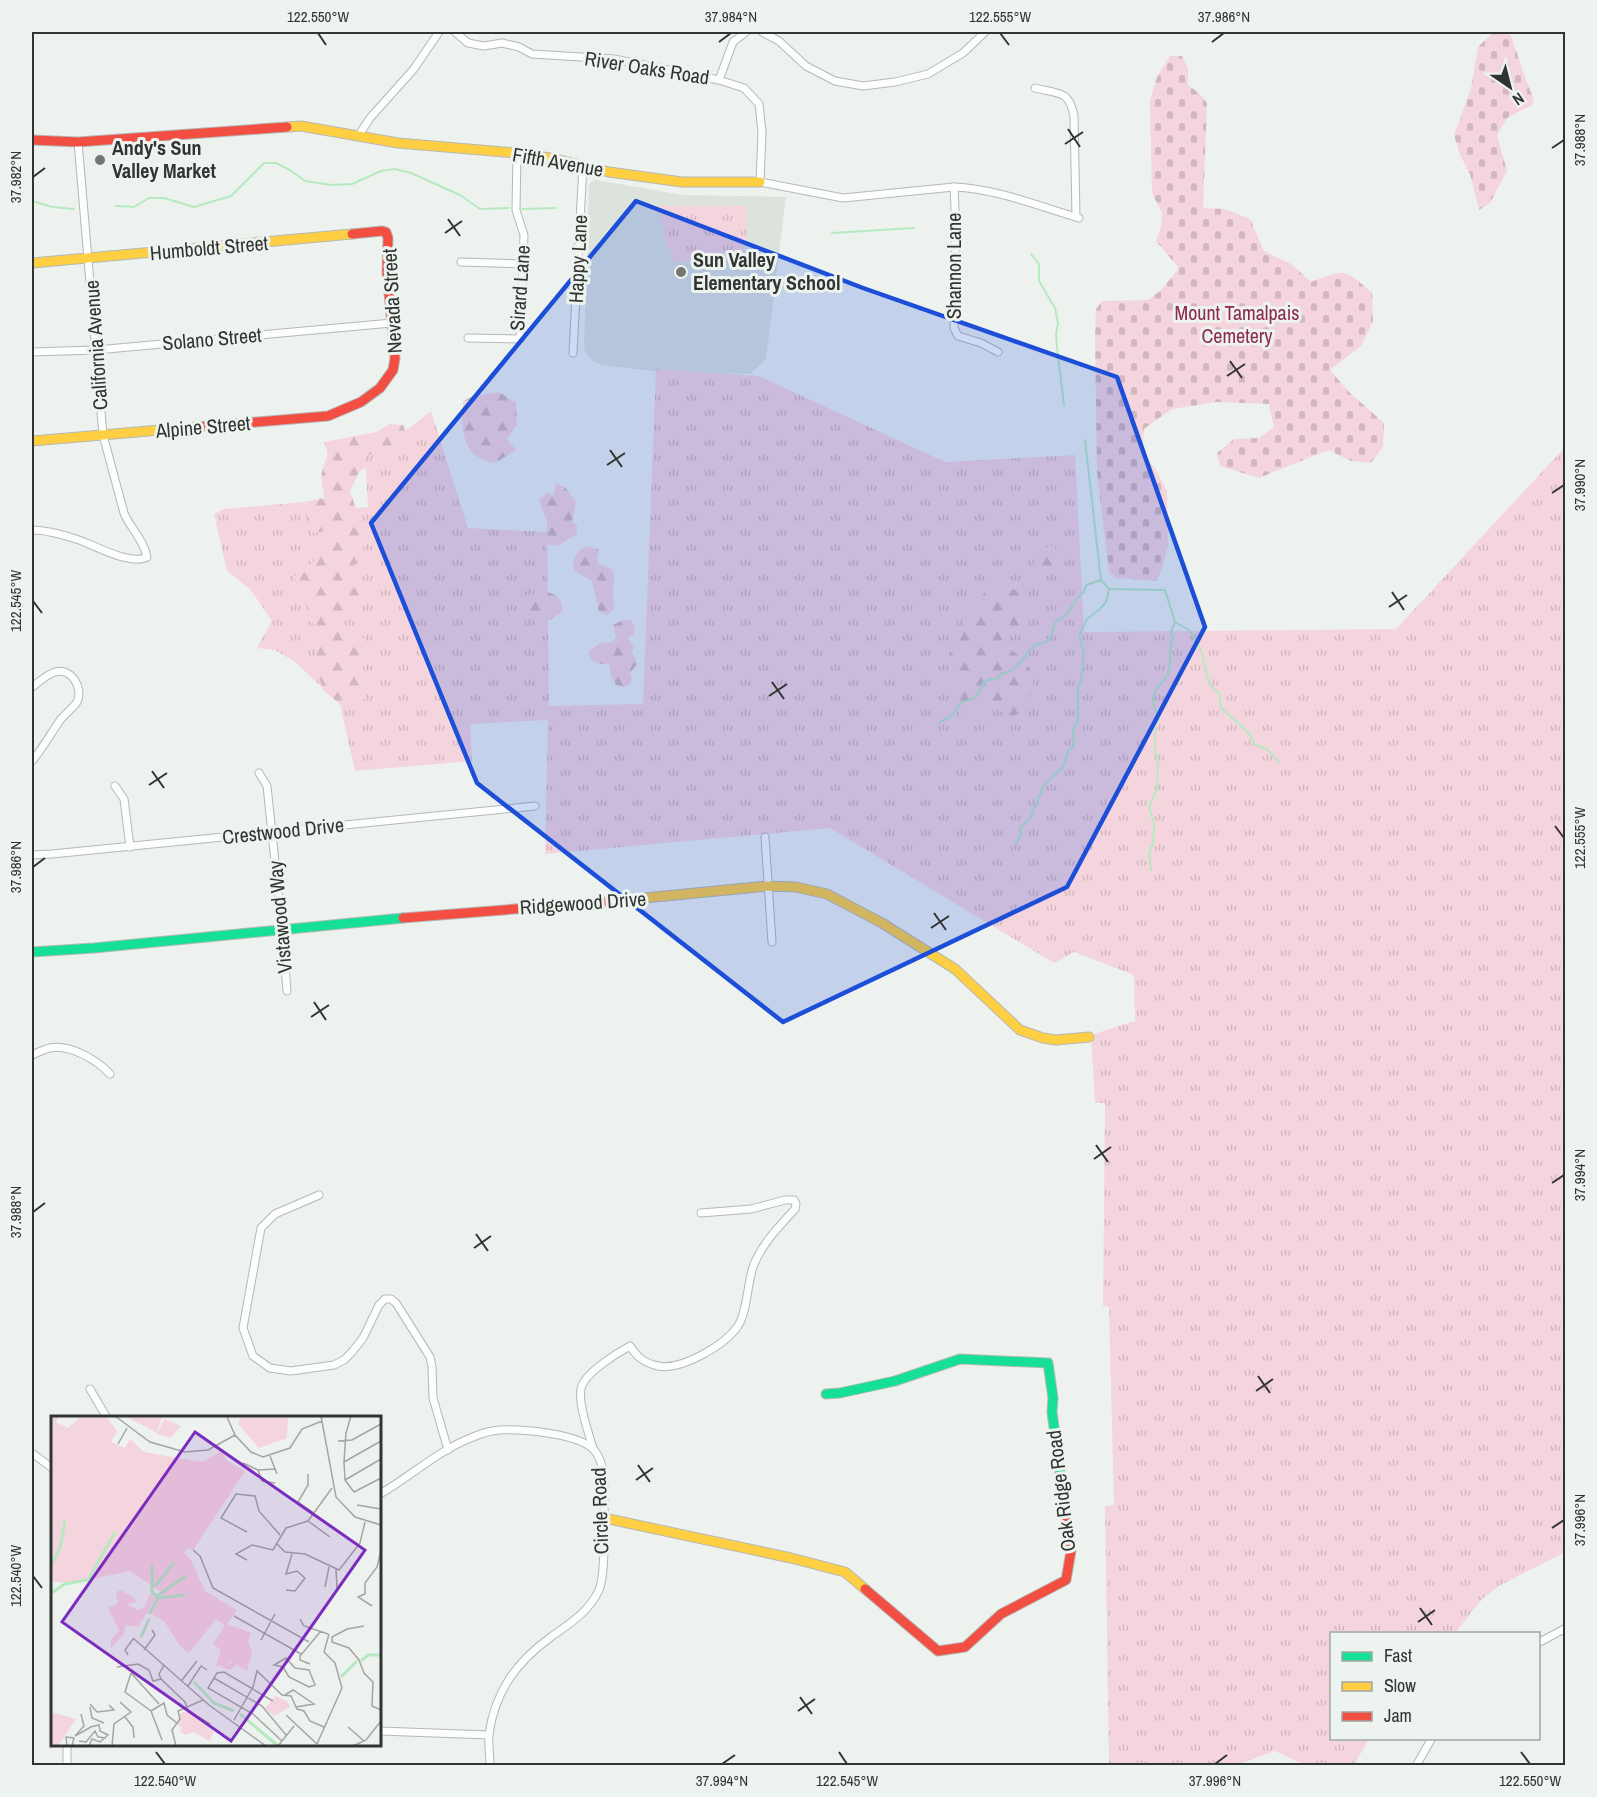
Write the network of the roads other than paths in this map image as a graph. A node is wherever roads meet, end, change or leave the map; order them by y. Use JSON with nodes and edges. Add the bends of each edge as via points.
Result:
{"nodes":[{"id":1,"x":439,"y":32,"type":"edge"},
{"id":2,"x":455,"y":32,"type":"edge"},
{"id":3,"x":746,"y":32,"type":"edge"},
{"id":4,"x":762,"y":32,"type":"edge"},
{"id":5,"x":985,"y":32,"type":"edge"},
{"id":6,"x":719,"y":80,"type":"junction"},
{"id":7,"x":1035,"y":88,"type":"dead end"},
{"id":8,"x":359,"y":135,"type":"junction"},
{"id":9,"x":32,"y":140,"type":"edge"},
{"id":10,"x":78,"y":142,"type":"junction"},
{"id":11,"x":517,"y":153,"type":"junction"},
{"id":12,"x":583,"y":165,"type":"junction"},
{"id":13,"x":760,"y":182,"type":"junction"},
{"id":14,"x":954,"y":187,"type":"junction"},
{"id":15,"x":386,"y":232,"type":"joint"},
{"id":16,"x":89,"y":259,"type":"junction"},
{"id":17,"x":461,"y":262,"type":"dead end"},
{"id":18,"x":32,"y":263,"type":"edge"},
{"id":19,"x":522,"y":264,"type":"junction"},
{"id":20,"x":392,"y":323,"type":"junction"},
{"id":21,"x":468,"y":338,"type":"dead end"},
{"id":22,"x":96,"y":350,"type":"junction"},
{"id":23,"x":32,"y":352,"type":"edge"},
{"id":24,"x":998,"y":352,"type":"dead end"},
{"id":25,"x":573,"y":353,"type":"dead end"},
{"id":26,"x":370,"y":396,"type":"joint"},
{"id":27,"x":103,"y":435,"type":"junction"},
{"id":28,"x":32,"y":441,"type":"edge"},
{"id":29,"x":32,"y":530,"type":"edge"},
{"id":30,"x":32,"y":687,"type":"edge"},
{"id":31,"x":32,"y":761,"type":"edge"},
{"id":32,"x":259,"y":773,"type":"dead end"},
{"id":33,"x":115,"y":786,"type":"dead end"},
{"id":34,"x":535,"y":806,"type":"dead end"},
{"id":35,"x":272,"y":832,"type":"junction"},
{"id":36,"x":765,"y":837,"type":"dead end"},
{"id":37,"x":130,"y":847,"type":"junction"},
{"id":38,"x":32,"y":855,"type":"edge"},
{"id":39,"x":768,"y":886,"type":"junction"},
{"id":40,"x":282,"y":928,"type":"junction"},
{"id":41,"x":772,"y":942,"type":"dead end"},
{"id":42,"x":32,"y":952,"type":"edge"},
{"id":43,"x":286,"y":991,"type":"dead end"},
{"id":44,"x":1089,"y":1036,"type":"dead end"},
{"id":45,"x":32,"y":1055,"type":"edge"},
{"id":46,"x":110,"y":1074,"type":"dead end"},
{"id":47,"x":319,"y":1195,"type":"dead end"},
{"id":48,"x":702,"y":1213,"type":"dead end"},
{"id":49,"x":90,"y":1389,"type":"dead end"},
{"id":50,"x":826,"y":1394,"type":"dead end"},
{"id":51,"x":106,"y":1416,"type":"edge"},
{"id":52,"x":593,"y":1449,"type":"junction"},
{"id":53,"x":448,"y":1450,"type":"junction"},
{"id":54,"x":32,"y":1453,"type":"edge"},
{"id":55,"x":51,"y":1467,"type":"edge"},
{"id":56,"x":381,"y":1493,"type":"edge"},
{"id":57,"x":604,"y":1518,"type":"junction"},
{"id":58,"x":1566,"y":1628,"type":"edge"},
{"id":59,"x":1540,"y":1642,"type":"edge"},
{"id":60,"x":381,"y":1731,"type":"edge"},
{"id":61,"x":489,"y":1735,"type":"junction"},
{"id":62,"x":1431,"y":1740,"type":"edge"},
{"id":63,"x":67,"y":1746,"type":"edge"},
{"id":64,"x":67,"y":1766,"type":"edge"},
{"id":65,"x":490,"y":1766,"type":"edge"},
{"id":66,"x":1416,"y":1766,"type":"edge"}],
"edges":[{"from":1,"to":8,"type":"street"},
{"from":2,"to":6,"type":"street","name":"River Oaks Road","via":[[468,43],[484,46],[502,43],[532,54],[614,59]]},
{"from":3,"to":6,"type":"street","via":[[733,42]]},
{"from":4,"to":5,"type":"street","via":[[779,41],[806,66],[835,81],[863,86],[928,74],[963,54]]},
{"from":6,"to":13,"type":"street","name":"River Oaks Road","via":[[744,88],[759,104]]},
{"from":7,"to":14,"type":"street","name":"Fifth Avenue","via":[[1064,96],[1071,103],[1077,218],[1023,199]]},
{"from":8,"to":10,"type":"street","name":"Fifth Avenue","via":[[301,126]]},
{"from":8,"to":11,"type":"street","name":"Fifth Avenue","via":[[398,143]]},
{"from":9,"to":10,"type":"street","name":"Fifth Avenue"},
{"from":10,"to":16,"type":"street","name":"California Avenue"},
{"from":11,"to":12,"type":"street","name":"Fifth Avenue"},
{"from":11,"to":19,"type":"street","name":"Sirard Lane","via":[[515,203],[524,235]]},
{"from":12,"to":13,"type":"street","name":"Fifth Avenue","via":[[681,182]]},
{"from":12,"to":25,"type":"street","name":"Happy Lane"},
{"from":13,"to":14,"type":"street","name":"Fifth Avenue","via":[[843,198]]},
{"from":14,"to":24,"type":"street","name":"Shannon Lane","via":[[954,328],[958,336]]},
{"from":15,"to":16,"type":"street","name":"Humboldt Street"},
{"from":15,"to":20,"type":"street","name":"Nevada Street"},
{"from":16,"to":18,"type":"street","name":"Humboldt Street"},
{"from":16,"to":22,"type":"street","name":"California Avenue"},
{"from":17,"to":19,"type":"street"},
{"from":19,"to":21,"type":"street","name":"Sirard Lane","via":[[520,339]]},
{"from":20,"to":22,"type":"street","name":"Solano Street"},
{"from":20,"to":26,"type":"street","name":"Nevada Street","via":[[394,366]]},
{"from":22,"to":23,"type":"street","name":"Solano Street"},
{"from":22,"to":27,"type":"street","name":"California Avenue"},
{"from":26,"to":27,"type":"street","name":"Alpine Street","via":[[328,416]]},
{"from":27,"to":28,"type":"street","name":"Alpine Street"},
{"from":27,"to":29,"type":"street","name":"California Avenue","via":[[124,513],[147,557],[126,558],[62,535]]},
{"from":30,"to":31,"type":"street","via":[[57,671],[75,679],[79,689],[77,702]]},
{"from":32,"to":35,"type":"street","name":"Vistawood Way","via":[[267,786]]},
{"from":33,"to":37,"type":"street","via":[[124,799]]},
{"from":34,"to":35,"type":"street","name":"Crestwood Drive"},
{"from":35,"to":37,"type":"street","name":"Crestwood Drive"},
{"from":35,"to":40,"type":"street","name":"Vistawood Way"},
{"from":36,"to":39,"type":"street"},
{"from":37,"to":38,"type":"street","name":"Crestwood Drive"},
{"from":39,"to":40,"type":"street","name":"Ridgewood Drive"},
{"from":39,"to":41,"type":"street"},
{"from":39,"to":44,"type":"street","name":"Ridgewood Drive","via":[[827,894],[882,923],[955,969],[1020,1030],[1056,1040]]},
{"from":40,"to":42,"type":"street","name":"Ridgewood Drive"},
{"from":40,"to":43,"type":"street","name":"Vistawood Way"},
{"from":45,"to":46,"type":"street","via":[[49,1048],[64,1048],[102,1065]]},
{"from":47,"to":53,"type":"street","via":[[275,1214],[261,1228],[243,1328],[253,1356],[270,1368],[291,1371],[333,1365],[352,1352],[379,1305],[391,1299],[430,1357],[436,1412]]},
{"from":48,"to":52,"type":"street","via":[[751,1209],[785,1200],[794,1200],[796,1204],[754,1264],[740,1323],[734,1331],[706,1353],[660,1367],[638,1359],[630,1346],[585,1379],[580,1388],[581,1401]]},
{"from":49,"to":51,"type":"street"},
{"from":50,"to":57,"type":"street","name":"Oak Ridge Road","via":[[895,1382],[960,1359],[1048,1363],[1071,1551],[1066,1580],[1001,1614],[965,1647],[938,1651],[845,1572]]},
{"from":52,"to":53,"type":"street","name":"Circle Road","via":[[547,1434],[496,1430]]},
{"from":52,"to":57,"type":"street","name":"Circle Road","via":[[604,1480]]},
{"from":53,"to":56,"type":"street","name":"Circle Road"},
{"from":54,"to":55,"type":"street"},
{"from":57,"to":61,"type":"street","name":"Circle Road","via":[[600,1587],[593,1602],[540,1645],[507,1681],[500,1692]]},
{"from":58,"to":59,"type":"street"},
{"from":60,"to":61,"type":"street"},
{"from":61,"to":65,"type":"street","name":"Circle Road"},
{"from":62,"to":66,"type":"street"},
{"from":63,"to":64,"type":"street"}]}
